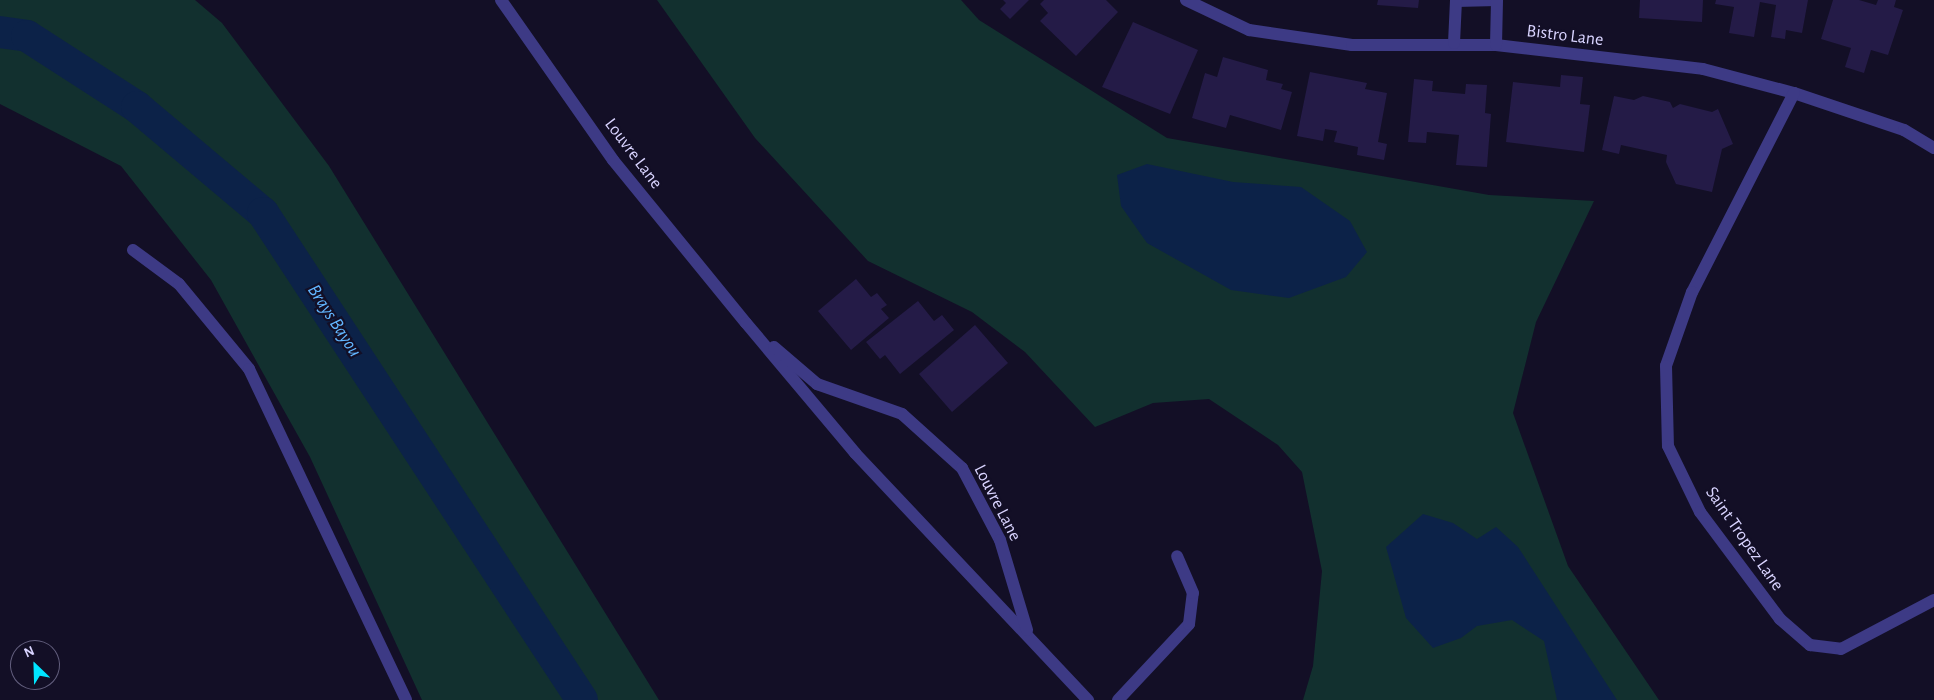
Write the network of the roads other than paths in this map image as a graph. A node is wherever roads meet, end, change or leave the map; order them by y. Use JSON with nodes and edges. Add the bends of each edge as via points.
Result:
{"nodes":[{"id":1,"x":501,"y":0,"type":"edge"},
{"id":2,"x":1186,"y":0,"type":"edge"},
{"id":3,"x":1456,"y":0,"type":"edge"},
{"id":4,"x":1498,"y":0,"type":"edge"},
{"id":5,"x":1454,"y":43,"type":"junction"},
{"id":6,"x":1496,"y":45,"type":"junction"},
{"id":7,"x":1794,"y":93,"type":"junction"},
{"id":8,"x":1934,"y":148,"type":"edge"},
{"id":9,"x":133,"y":250,"type":"dead end"},
{"id":10,"x":746,"y":324,"type":"junction"},
{"id":11,"x":1177,"y":556,"type":"dead end"},
{"id":12,"x":1934,"y":600,"type":"edge"},
{"id":13,"x":1028,"y":632,"type":"junction"},
{"id":14,"x":406,"y":700,"type":"edge"},
{"id":15,"x":1088,"y":700,"type":"edge"},
{"id":16,"x":1118,"y":700,"type":"edge"}],
"edges":[{"from":1,"to":10,"type":"street","name":"Louvre Lane","via":[[613,160]]},
{"from":2,"to":5,"type":"street","name":"Bistro Lane","via":[[1249,30],[1352,45]]},
{"from":3,"to":4,"type":"street"},
{"from":3,"to":5,"type":"street"},
{"from":4,"to":6,"type":"street"},
{"from":5,"to":6,"type":"street","name":"Bistro Lane"},
{"from":6,"to":7,"type":"street","name":"Bistro Lane","via":[[1703,69]]},
{"from":7,"to":8,"type":"street","name":"Bistro Lane","via":[[1904,130]]},
{"from":7,"to":12,"type":"street","name":"Saint Tropez Lane","via":[[1692,292],[1666,366],[1668,446],[1700,512],[1780,620],[1810,645],[1841,649]]},
{"from":9,"to":14,"type":"street","via":[[179,284],[249,369]]},
{"from":10,"to":13,"type":"street","name":"Louvre Lane","via":[[855,453]]},
{"from":10,"to":13,"type":"street","name":"Louvre Lane","via":[[817,384],[902,414],[962,468],[1000,540]]},
{"from":11,"to":16,"type":"street","via":[[1193,593],[1189,624]]},
{"from":13,"to":15,"type":"street","name":"Louvre Lane"}]}
